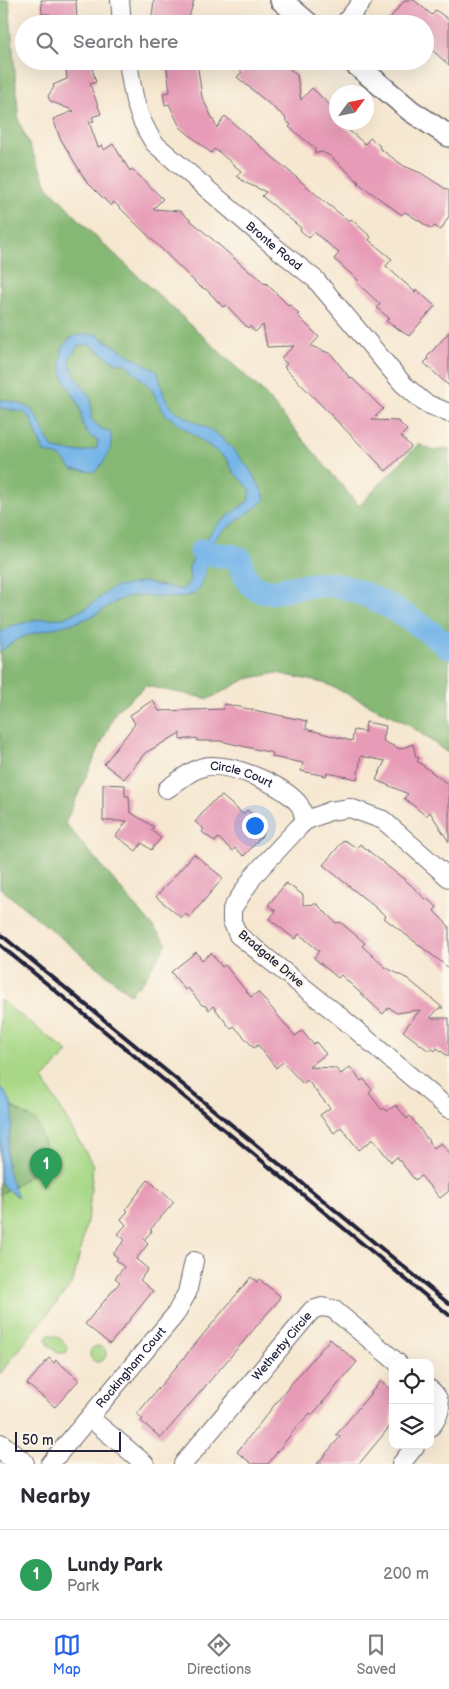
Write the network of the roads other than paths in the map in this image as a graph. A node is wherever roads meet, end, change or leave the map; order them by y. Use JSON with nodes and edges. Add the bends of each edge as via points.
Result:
{"nodes":[{"id":1,"x":120,"y":0,"type":"edge"},
{"id":2,"x":282,"y":0,"type":"edge"},
{"id":3,"x":363,"y":0,"type":"edge"},
{"id":4,"x":121,"y":15,"type":"edge"},
{"id":5,"x":299,"y":15,"type":"edge"},
{"id":6,"x":351,"y":15,"type":"edge"},
{"id":7,"x":129,"y":70,"type":"edge"},
{"id":8,"x":363,"y":70,"type":"edge"},
{"id":9,"x":449,"y":136,"type":"edge"},
{"id":10,"x":449,"y":413,"type":"edge"},
{"id":11,"x":167,"y":789,"type":"dead end"},
{"id":12,"x":305,"y":821,"type":"junction"},
{"id":13,"x":449,"y":878,"type":"edge"},
{"id":14,"x":449,"y":1109,"type":"edge"},
{"id":15,"x":194,"y":1261,"type":"dead end"},
{"id":16,"x":393,"y":1359,"type":"edge"},
{"id":17,"x":434,"y":1394,"type":"edge"},
{"id":18,"x":90,"y":1418,"type":"junction"},
{"id":19,"x":434,"y":1423,"type":"edge"},
{"id":20,"x":0,"y":1446,"type":"edge"},
{"id":21,"x":413,"y":1449,"type":"edge"},
{"id":22,"x":22,"y":1464,"type":"edge"},
{"id":23,"x":50,"y":1464,"type":"edge"},
{"id":24,"x":145,"y":1464,"type":"edge"},
{"id":25,"x":183,"y":1464,"type":"edge"},
{"id":26,"x":401,"y":1464,"type":"edge"}],
"edges":[{"from":1,"to":4,"type":"street"},
{"from":2,"to":5,"type":"street"},
{"from":3,"to":6,"type":"street"},
{"from":7,"to":10,"type":"street","name":"Bronte Road","via":[[134,103],[142,125],[154,143],[316,279],[403,384],[425,403]]},
{"from":8,"to":9,"type":"street","via":[[411,111]]},
{"from":11,"to":12,"type":"street","name":"Circle Court","via":[[200,767],[213,765],[236,770],[282,789],[300,804]]},
{"from":12,"to":13,"type":"street","name":"Bradgate Drive","via":[[330,810],[350,808],[366,813],[383,820]]},
{"from":12,"to":14,"type":"street","name":"Bradgate Drive","via":[[255,874],[232,909],[232,921],[238,935]]},
{"from":15,"to":18,"type":"street","name":"Rockingham Court","via":[[186,1293],[176,1315]]},
{"from":16,"to":25,"type":"street","name":"Wetherby Circle","via":[[333,1309],[322,1307],[312,1310]]},
{"from":17,"to":19,"type":"street","via":[[440,1407]]},
{"from":18,"to":23,"type":"street","name":"Rockingham Court"},
{"from":18,"to":24,"type":"street"},
{"from":20,"to":22,"type":"main road"},
{"from":21,"to":26,"type":"street"}]}
